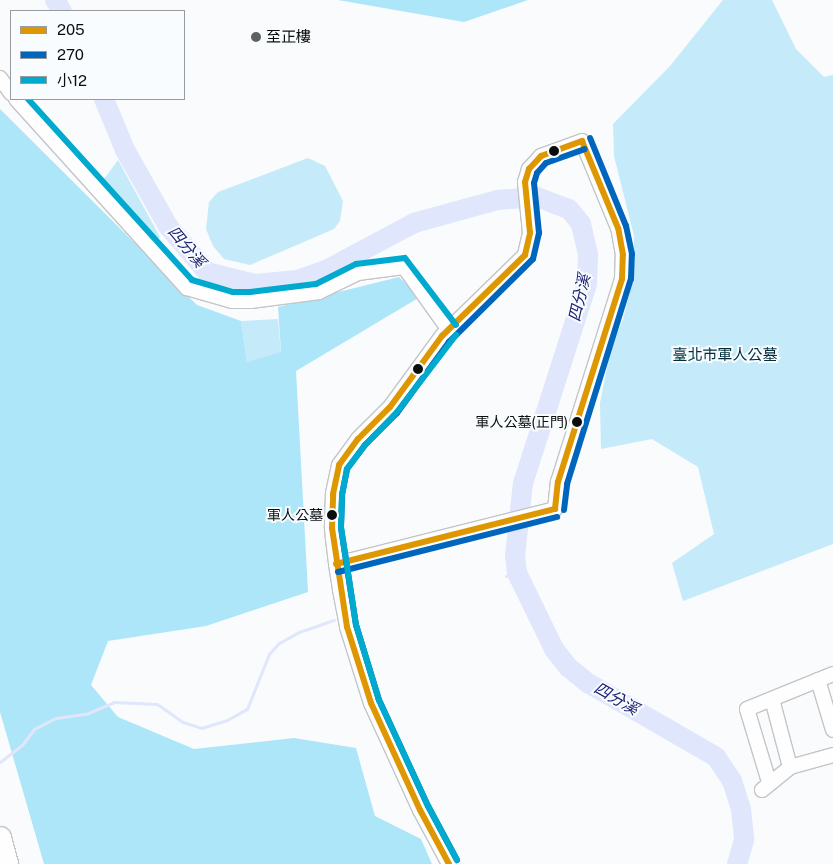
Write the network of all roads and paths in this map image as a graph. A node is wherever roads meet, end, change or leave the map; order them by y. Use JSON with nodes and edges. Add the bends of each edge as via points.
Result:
{"nodes":[{"id":1,"x":0,"y":78,"type":"edge"},
{"id":2,"x":10,"y":91,"type":"edge"},
{"id":3,"x":17,"y":100,"type":"edge"},
{"id":4,"x":449,"y":330,"type":"junction"},
{"id":5,"x":336,"y":564,"type":"junction"},
{"id":6,"x":833,"y":674,"type":"edge"},
{"id":7,"x":818,"y":680,"type":"junction"},
{"id":8,"x":772,"y":699,"type":"junction"},
{"id":9,"x":833,"y":730,"type":"edge"},
{"id":10,"x":833,"y":755,"type":"edge"},
{"id":11,"x":790,"y":766,"type":"junction"},
{"id":12,"x":0,"y":837,"type":"edge"},
{"id":13,"x":7,"y":864,"type":"edge"},
{"id":14,"x":450,"y":864,"type":"edge"}],
"edges":[{"from":1,"to":2,"type":"street"},
{"from":3,"to":4,"type":"street","via":[[187,288],[232,301],[251,301],[319,292],[358,273],[404,267]]},
{"from":4,"to":5,"type":"street","via":[[390,407],[358,439],[339,465],[332,494]]},
{"from":4,"to":5,"type":"street","via":[[525,255],[530,232],[525,186],[529,169],[541,156],[582,141],[618,228],[623,255],[622,280],[558,482],[555,509]]},
{"from":5,"to":14,"type":"street","via":[[347,627],[371,703],[420,810]]},
{"from":6,"to":7,"type":"street"},
{"from":7,"to":8,"type":"street"},
{"from":7,"to":9,"type":"street"},
{"from":8,"to":11,"type":"street"},
{"from":8,"to":11,"type":"street","via":[[747,709],[766,786]]},
{"from":10,"to":11,"type":"street"},
{"from":12,"to":13,"type":"highway"}]}
